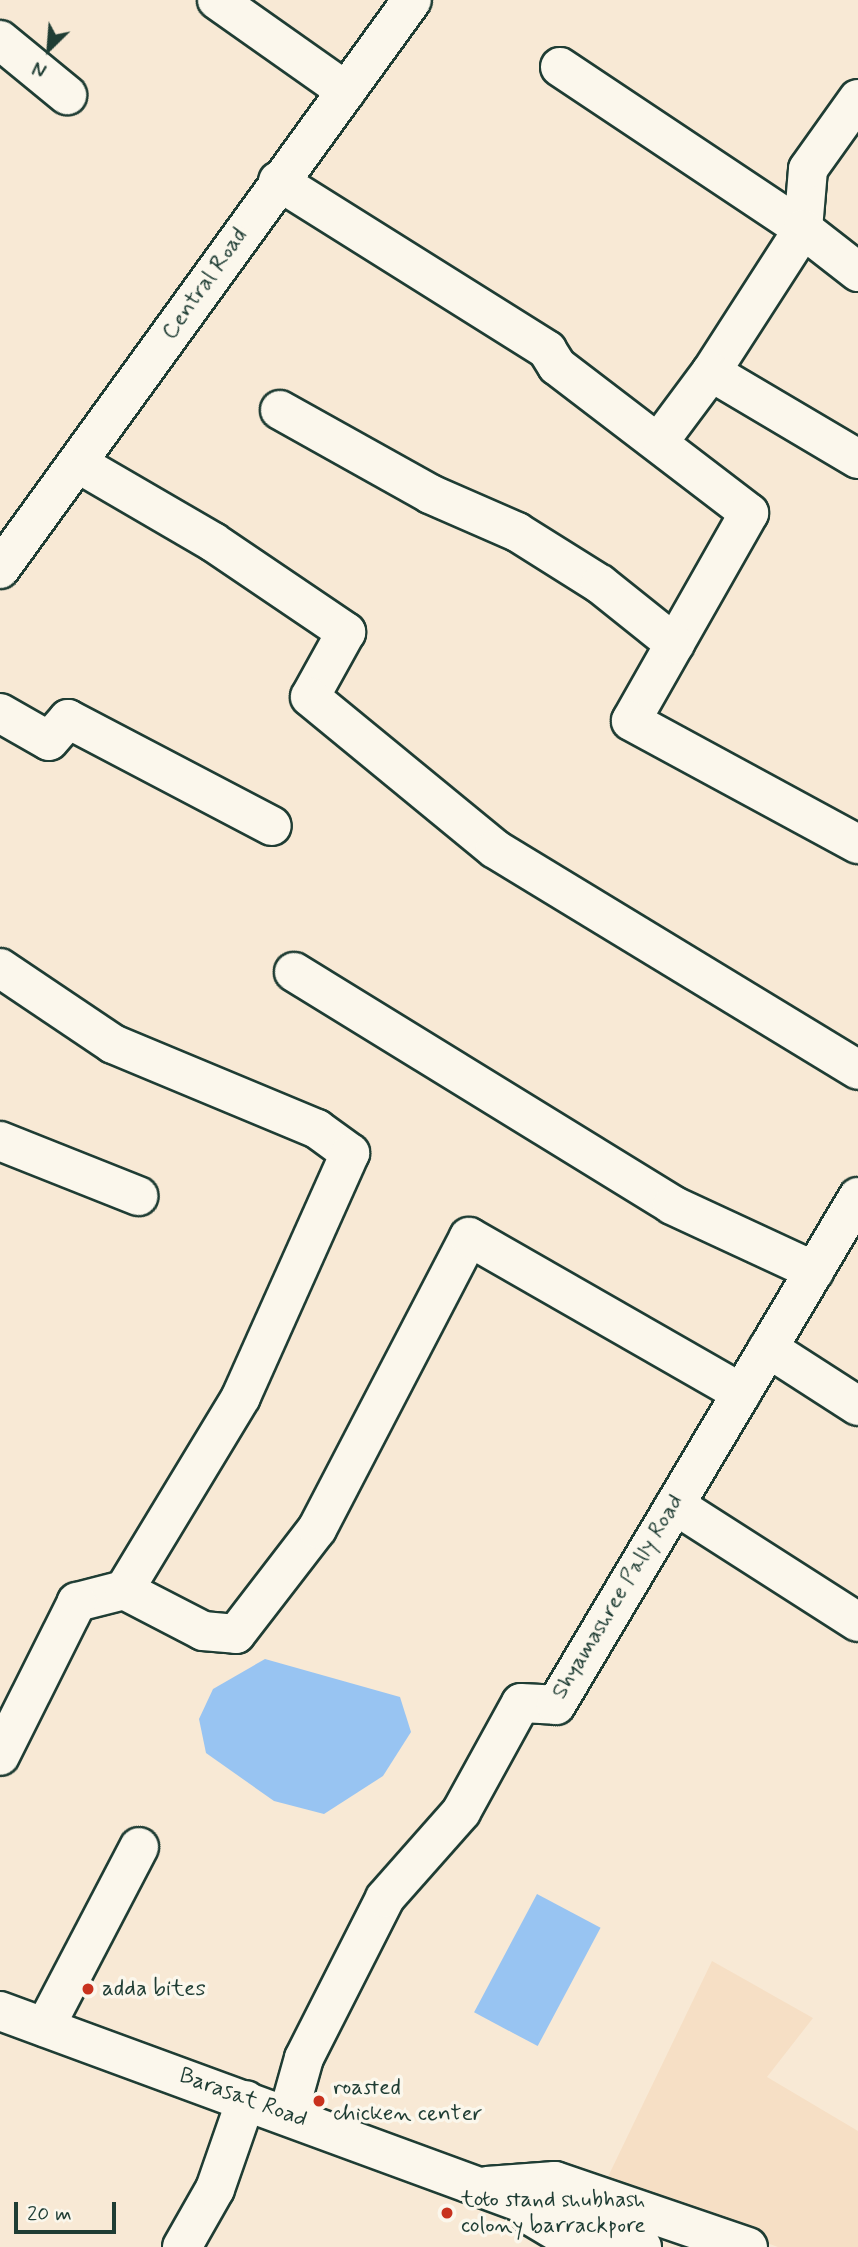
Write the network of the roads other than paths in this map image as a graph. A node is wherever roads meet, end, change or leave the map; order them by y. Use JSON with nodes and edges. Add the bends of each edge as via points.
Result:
{"nodes":[{"id":1,"x":217,"y":0,"type":"edge"},
{"id":2,"x":412,"y":0,"type":"edge"},
{"id":3,"x":0,"y":40,"type":"edge"},
{"id":4,"x":559,"y":67,"type":"dead end"},
{"id":5,"x":346,"y":91,"type":"junction"},
{"id":6,"x":67,"y":95,"type":"dead end"},
{"id":7,"x":858,"y":99,"type":"edge"},
{"id":8,"x":278,"y":181,"type":"junction"},
{"id":9,"x":803,"y":229,"type":"junction"},
{"id":10,"x":858,"y":272,"type":"edge"},
{"id":11,"x":711,"y":372,"type":"junction"},
{"id":12,"x":280,"y":410,"type":"dead end"},
{"id":13,"x":661,"y":439,"type":"junction"},
{"id":14,"x":858,"y":459,"type":"edge"},
{"id":15,"x":79,"y":464,"type":"junction"},
{"id":16,"x":0,"y":569,"type":"edge"},
{"id":17,"x":675,"y":644,"type":"junction"},
{"id":18,"x":0,"y":713,"type":"edge"},
{"id":19,"x":272,"y":826,"type":"dead end"},
{"id":20,"x":858,"y":844,"type":"edge"},
{"id":21,"x":0,"y":968,"type":"edge"},
{"id":22,"x":294,"y":972,"type":"dead end"},
{"id":23,"x":858,"y":1070,"type":"edge"},
{"id":24,"x":0,"y":1141,"type":"edge"},
{"id":25,"x":138,"y":1196,"type":"dead end"},
{"id":26,"x":858,"y":1197,"type":"edge"},
{"id":27,"x":814,"y":1271,"type":"junction"},
{"id":28,"x":768,"y":1348,"type":"junction"},
{"id":29,"x":741,"y":1393,"type":"junction"},
{"id":30,"x":858,"y":1406,"type":"edge"},
{"id":31,"x":675,"y":1505,"type":"junction"},
{"id":32,"x":124,"y":1590,"type":"junction"},
{"id":33,"x":858,"y":1622,"type":"edge"},
{"id":34,"x":0,"y":1756,"type":"edge"},
{"id":35,"x":139,"y":1847,"type":"dead end"},
{"id":36,"x":0,"y":2011,"type":"edge"},
{"id":37,"x":45,"y":2027,"type":"junction"},
{"id":38,"x":246,"y":2100,"type":"junction"},
{"id":39,"x":288,"y":2115,"type":"junction"},
{"id":40,"x":487,"y":2186,"type":"junction"},
{"id":41,"x":182,"y":2247,"type":"edge"},
{"id":42,"x":583,"y":2247,"type":"edge"},
{"id":43,"x":642,"y":2247,"type":"edge"},
{"id":44,"x":748,"y":2247,"type":"edge"}],
"edges":[{"from":1,"to":5,"type":"street"},
{"from":2,"to":5,"type":"street","name":"Central Road"},
{"from":3,"to":6,"type":"street"},
{"from":4,"to":9,"type":"street"},
{"from":5,"to":8,"type":"street","name":"Central Road"},
{"from":7,"to":9,"type":"street","via":[[808,169]]},
{"from":8,"to":13,"type":"street","via":[[547,350],[558,366]]},
{"from":8,"to":15,"type":"street","name":"Central Road"},
{"from":9,"to":10,"type":"street"},
{"from":9,"to":11,"type":"street"},
{"from":11,"to":13,"type":"street"},
{"from":11,"to":14,"type":"street"},
{"from":12,"to":17,"type":"street","via":[[430,494],[517,533],[600,584]]},
{"from":13,"to":17,"type":"street","via":[[749,513]]},
{"from":15,"to":16,"type":"street","name":"Central Road"},
{"from":15,"to":23,"type":"street","via":[[214,542],[346,632],[310,697],[495,849]]},
{"from":17,"to":20,"type":"street","via":[[631,721]]},
{"from":18,"to":19,"type":"street","via":[[48,741],[68,719]]},
{"from":21,"to":32,"type":"street","via":[[113,1044],[317,1129],[350,1153],[241,1397]]},
{"from":22,"to":27,"type":"street","via":[[424,1046],[672,1205]]},
{"from":24,"to":25,"type":"street"},
{"from":26,"to":27,"type":"street","name":"Shyamashree Pally Road"},
{"from":27,"to":28,"type":"street","name":"Shyamashree Pally Road"},
{"from":28,"to":29,"type":"street","name":"Shyamashree Pally Road"},
{"from":28,"to":30,"type":"street"},
{"from":29,"to":31,"type":"street","name":"Shyamashree Pally Road"},
{"from":29,"to":32,"type":"street","via":[[469,1237],[317,1529],[236,1633],[202,1631]]},
{"from":31,"to":33,"type":"street"},
{"from":31,"to":39,"type":"street","name":"Shyamashree Pally Road","via":[[555,1705],[521,1703],[461,1812],[385,1898],[304,2058]]},
{"from":32,"to":34,"type":"street","via":[[77,1602]]},
{"from":35,"to":37,"type":"street"},
{"from":36,"to":37,"type":"street","name":"Barasat Road"},
{"from":37,"to":38,"type":"street","name":"Barasat Road"},
{"from":38,"to":39,"type":"street","name":"Barasat Road"},
{"from":38,"to":41,"type":"street","via":[[215,2189]]},
{"from":39,"to":40,"type":"street","name":"Barasat Road"},
{"from":40,"to":42,"type":"street"},
{"from":40,"to":43,"type":"street","name":"Barasat Road"},
{"from":40,"to":44,"type":"street","via":[[555,2181]]}]}
